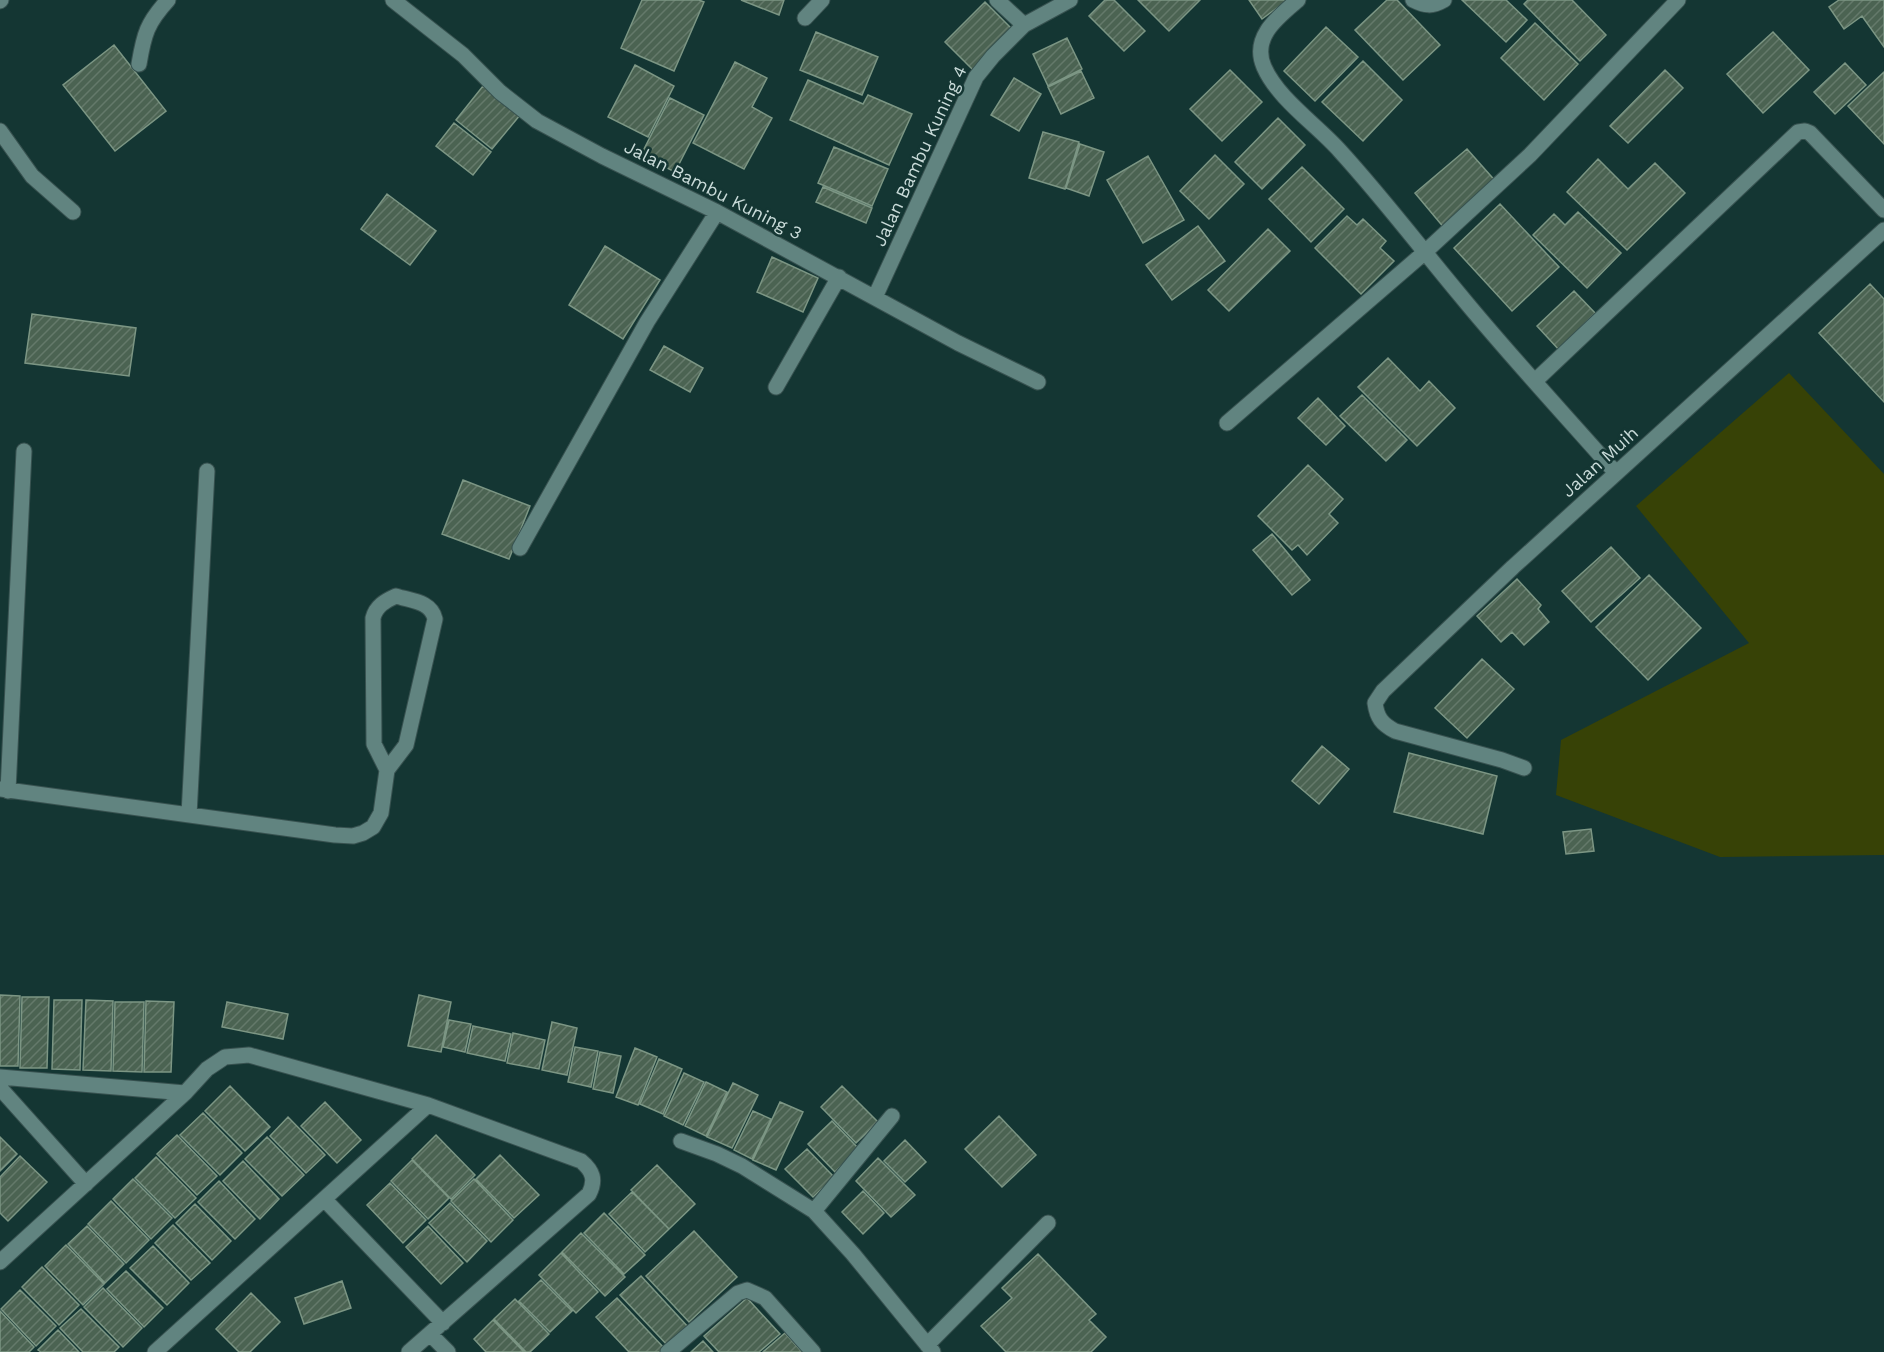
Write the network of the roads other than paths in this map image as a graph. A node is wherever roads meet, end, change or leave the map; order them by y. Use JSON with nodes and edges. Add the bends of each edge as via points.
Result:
{"nodes":[{"id":1,"x":168,"y":0,"type":"edge"},
{"id":2,"x":394,"y":0,"type":"edge"},
{"id":3,"x":822,"y":0,"type":"edge"},
{"id":4,"x":997,"y":0,"type":"edge"},
{"id":5,"x":1070,"y":0,"type":"edge"},
{"id":6,"x":1298,"y":0,"type":"edge"},
{"id":7,"x":1413,"y":0,"type":"edge"},
{"id":8,"x":1444,"y":0,"type":"edge"},
{"id":9,"x":1678,"y":0,"type":"edge"},
{"id":10,"x":806,"y":18,"type":"dead end"},
{"id":11,"x":1024,"y":26,"type":"junction"},
{"id":12,"x":139,"y":64,"type":"dead end"},
{"id":13,"x":0,"y":131,"type":"edge"},
{"id":14,"x":1884,"y":210,"type":"edge"},
{"id":15,"x":73,"y":212,"type":"dead end"},
{"id":16,"x":717,"y":212,"type":"junction"},
{"id":17,"x":1884,"y":230,"type":"edge"},
{"id":18,"x":1425,"y":252,"type":"junction"},
{"id":19,"x":839,"y":277,"type":"junction"},
{"id":20,"x":875,"y":297,"type":"junction"},
{"id":21,"x":1535,"y":381,"type":"junction"},
{"id":22,"x":1038,"y":382,"type":"dead end"},
{"id":23,"x":776,"y":387,"type":"dead end"},
{"id":24,"x":1227,"y":423,"type":"dead end"},
{"id":25,"x":24,"y":451,"type":"dead end"},
{"id":26,"x":207,"y":471,"type":"dead end"},
{"id":27,"x":1616,"y":473,"type":"junction"},
{"id":28,"x":520,"y":548,"type":"dead end"},
{"id":29,"x":1524,"y":768,"type":"dead end"},
{"id":30,"x":387,"y":770,"type":"junction"},
{"id":31,"x":4,"y":790,"type":"edge"},
{"id":32,"x":189,"y":815,"type":"junction"},
{"id":33,"x":0,"y":1077,"type":"edge"},
{"id":34,"x":0,"y":1088,"type":"edge"},
{"id":35,"x":184,"y":1093,"type":"junction"},
{"id":36,"x":428,"y":1105,"type":"junction"},
{"id":37,"x":892,"y":1116,"type":"dead end"},
{"id":38,"x":681,"y":1141,"type":"dead end"},
{"id":39,"x":86,"y":1184,"type":"junction"},
{"id":40,"x":325,"y":1200,"type":"junction"},
{"id":41,"x":814,"y":1211,"type":"junction"},
{"id":42,"x":1048,"y":1224,"type":"dead end"},
{"id":43,"x":0,"y":1263,"type":"edge"},
{"id":44,"x":443,"y":1323,"type":"junction"},
{"id":45,"x":430,"y":1334,"type":"junction"},
{"id":46,"x":930,"y":1348,"type":"edge"},
{"id":47,"x":155,"y":1352,"type":"edge"},
{"id":48,"x":410,"y":1352,"type":"edge"},
{"id":49,"x":448,"y":1352,"type":"edge"},
{"id":50,"x":668,"y":1352,"type":"edge"},
{"id":51,"x":813,"y":1352,"type":"edge"}],
"edges":[{"from":1,"to":12,"type":"street","via":[[144,34]]},
{"from":2,"to":16,"type":"street","name":"Jalan Bambu Kuning 3","via":[[464,55],[500,92],[537,121]]},
{"from":3,"to":10,"type":"street"},
{"from":4,"to":11,"type":"street"},
{"from":5,"to":11,"type":"street","name":"Jalan Bambu Kuning 4"},
{"from":6,"to":18,"type":"street","via":[[1271,23],[1263,38],[1260,50],[1264,66],[1280,91],[1340,151]]},
{"from":7,"to":8,"type":"street","via":[[1427,6]]},
{"from":9,"to":18,"type":"street","via":[[1530,155]]},
{"from":11,"to":20,"type":"street","name":"Jalan Bambu Kuning 4","via":[[976,77]]},
{"from":13,"to":15,"type":"street","via":[[32,176]]},
{"from":14,"to":21,"type":"street","via":[[1810,134],[1798,132]]},
{"from":16,"to":19,"type":"street","name":"Jalan Bambu Kuning 3"},
{"from":16,"to":28,"type":"street","via":[[647,322]]},
{"from":17,"to":27,"type":"street","name":"Jalan Muih"},
{"from":18,"to":21,"type":"street"},
{"from":18,"to":24,"type":"street"},
{"from":19,"to":20,"type":"street","name":"Jalan Bambu Kuning 3"},
{"from":19,"to":23,"type":"street"},
{"from":20,"to":22,"type":"street","name":"Jalan Bambu Kuning 3"},
{"from":21,"to":27,"type":"street"},
{"from":25,"to":31,"type":"street"},
{"from":26,"to":32,"type":"street"},
{"from":27,"to":29,"type":"street","name":"Jalan Muih","via":[[1383,691],[1375,703],[1384,725],[1395,731]]},
{"from":30,"to":30,"type":"street","via":[[406,745],[435,619],[427,605],[396,596],[379,606],[373,618],[374,744]]},
{"from":30,"to":32,"type":"street","via":[[381,813],[373,827],[353,836]]},
{"from":31,"to":32,"type":"street"},
{"from":33,"to":35,"type":"street"},
{"from":34,"to":39,"type":"street"},
{"from":35,"to":36,"type":"street","via":[[225,1057],[249,1055]]},
{"from":35,"to":39,"type":"street"},
{"from":36,"to":40,"type":"street"},
{"from":36,"to":44,"type":"street","via":[[581,1161],[593,1177],[589,1194]]},
{"from":37,"to":41,"type":"street"},
{"from":38,"to":41,"type":"street","via":[[742,1166]]},
{"from":39,"to":43,"type":"street"},
{"from":40,"to":44,"type":"street"},
{"from":40,"to":47,"type":"street"},
{"from":41,"to":46,"type":"street"},
{"from":42,"to":46,"type":"street"},
{"from":44,"to":45,"type":"street"},
{"from":45,"to":48,"type":"street"},
{"from":45,"to":49,"type":"street"},
{"from":50,"to":51,"type":"street","via":[[738,1293],[747,1290],[765,1299]]}]}
